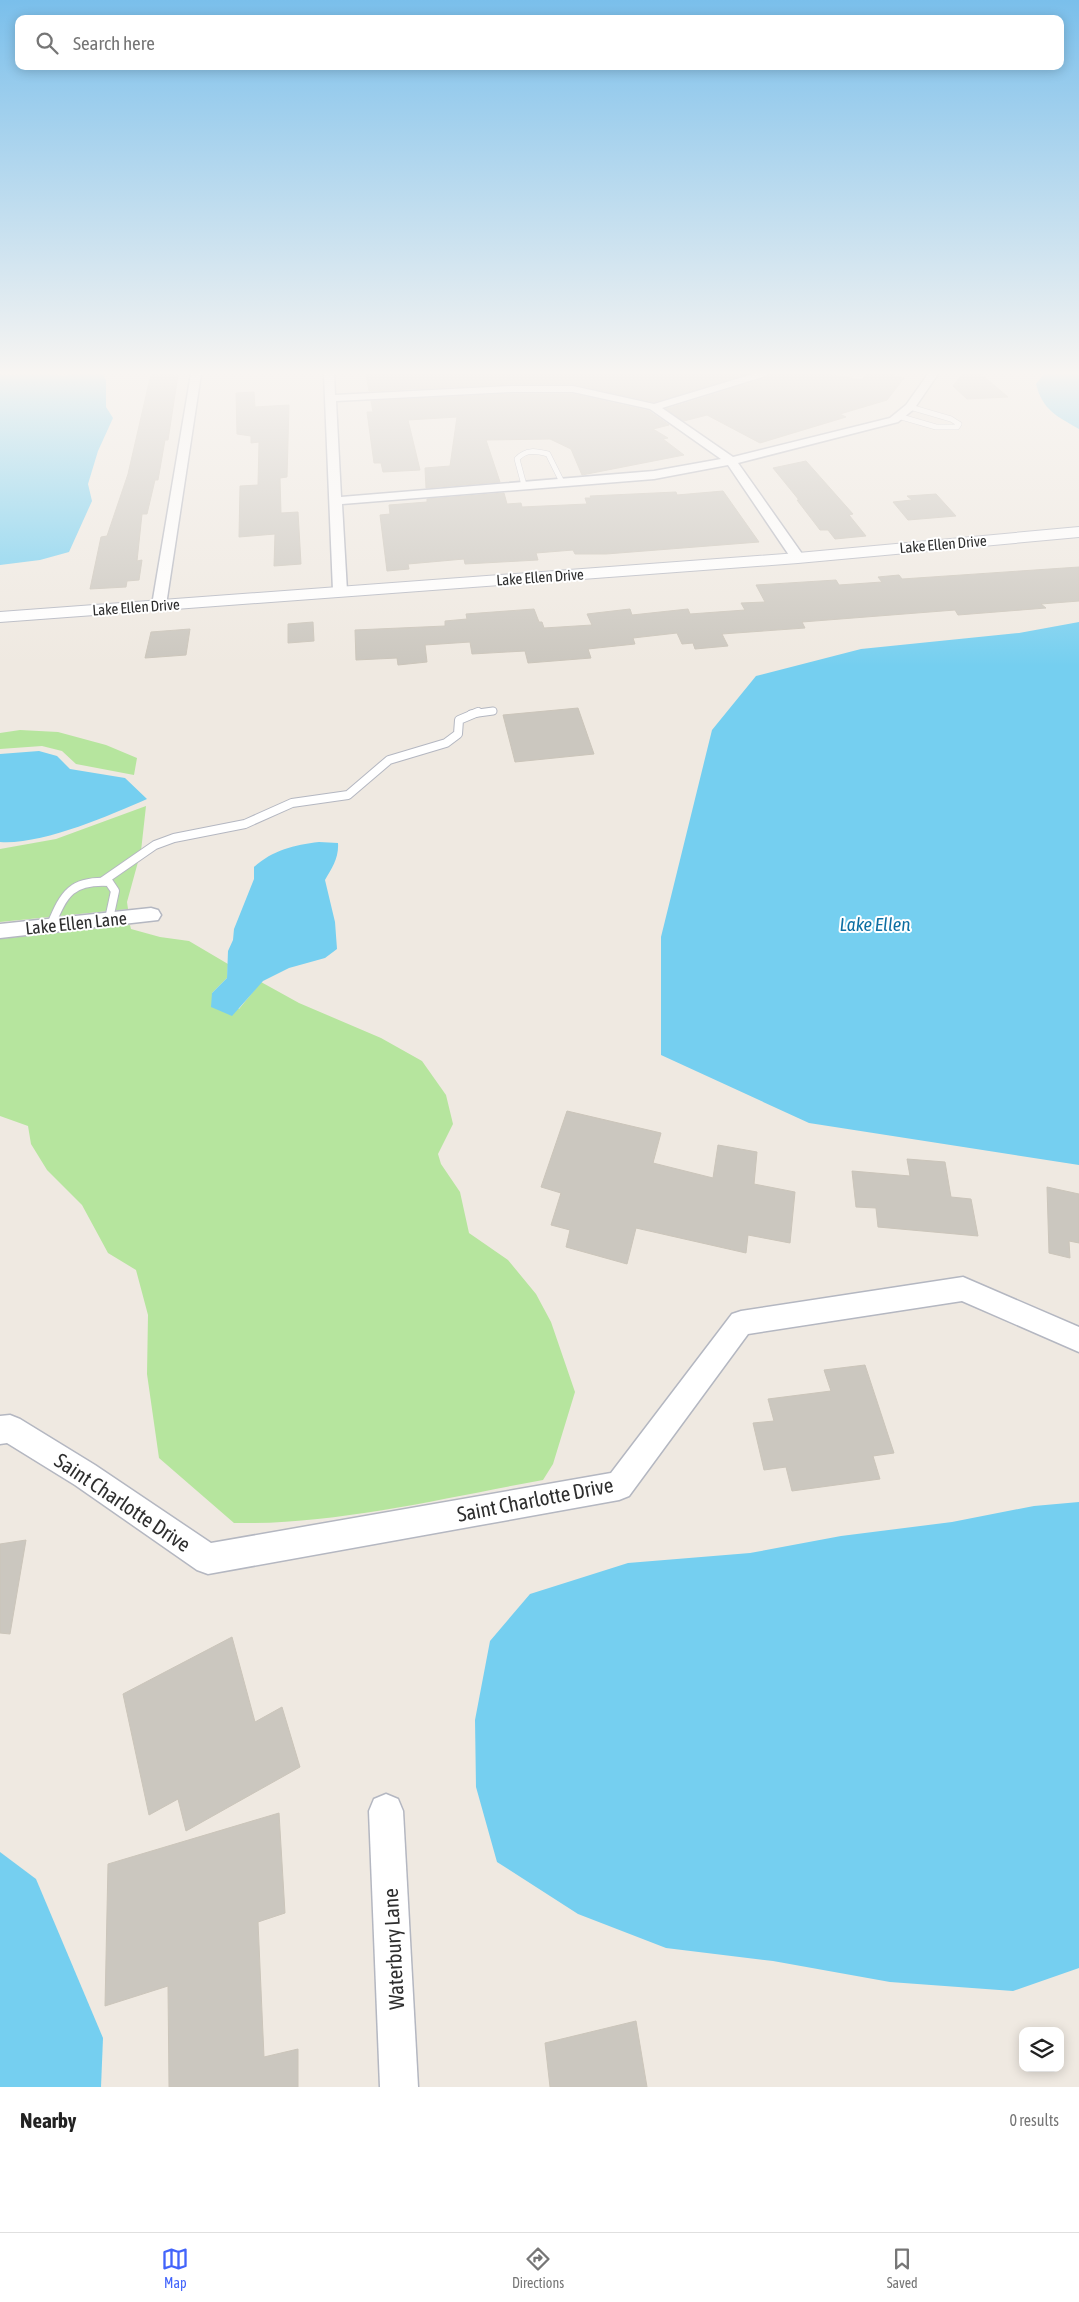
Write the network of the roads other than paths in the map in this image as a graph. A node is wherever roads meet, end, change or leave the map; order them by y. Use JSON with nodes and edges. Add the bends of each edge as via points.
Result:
{"nodes":[{"id":1,"x":180,"y":471,"type":"edge"},
{"id":2,"x":334,"y":471,"type":"edge"},
{"id":3,"x":520,"y":471,"type":"edge"},
{"id":4,"x":557,"y":471,"type":"edge"},
{"id":5,"x":668,"y":471,"type":"edge"},
{"id":6,"x":739,"y":471,"type":"edge"},
{"id":7,"x":562,"y":482,"type":"junction"},
{"id":8,"x":524,"y":485,"type":"junction"},
{"id":9,"x":336,"y":501,"type":"junction"},
{"id":10,"x":1079,"y":532,"type":"edge"},
{"id":11,"x":798,"y":558,"type":"junction"},
{"id":12,"x":340,"y":591,"type":"junction"},
{"id":13,"x":159,"y":605,"type":"junction"},
{"id":14,"x":0,"y":617,"type":"edge"},
{"id":15,"x":493,"y":711,"type":"dead end"},
{"id":16,"x":103,"y":881,"type":"junction"},
{"id":17,"x":151,"y":915,"type":"dead end"},
{"id":18,"x":109,"y":919,"type":"junction"},
{"id":19,"x":50,"y":926,"type":"junction"},
{"id":20,"x":0,"y":931,"type":"edge"},
{"id":21,"x":1079,"y":1340,"type":"edge"},
{"id":22,"x":0,"y":1430,"type":"edge"},
{"id":23,"x":386,"y":1811,"type":"dead end"},
{"id":24,"x":399,"y":2087,"type":"edge"}],
"edges":[{"from":1,"to":13,"type":"street"},
{"from":2,"to":9,"type":"street"},
{"from":3,"to":8,"type":"lane"},
{"from":4,"to":7,"type":"lane"},
{"from":5,"to":7,"type":"street"},
{"from":6,"to":11,"type":"street"},
{"from":7,"to":8,"type":"street"},
{"from":8,"to":9,"type":"street"},
{"from":9,"to":12,"type":"street"},
{"from":10,"to":11,"type":"street","name":"Lake Ellen Drive"},
{"from":11,"to":12,"type":"street","name":"Lake Ellen Drive"},
{"from":12,"to":13,"type":"street","name":"Lake Ellen Drive"},
{"from":13,"to":14,"type":"street","name":"Lake Ellen Drive"},
{"from":15,"to":16,"type":"lane","via":[[464,716],[459,720],[458,734],[446,744],[389,760],[348,795],[292,803],[245,824],[174,838],[155,845]]},
{"from":16,"to":18,"type":"lane","via":[[109,882],[115,891]]},
{"from":16,"to":19,"type":"lane","via":[[77,884],[68,891]]},
{"from":17,"to":18,"type":"street","name":"Lake Ellen Lane"},
{"from":18,"to":19,"type":"street","name":"Lake Ellen Lane"},
{"from":19,"to":20,"type":"street","name":"Lake Ellen Lane"},
{"from":21,"to":22,"type":"street","name":"Saint Charlotte Drive","via":[[963,1289],[741,1323],[619,1486],[208,1559],[85,1475],[10,1429]]},
{"from":23,"to":24,"type":"street","name":"Waterbury Lane"}]}
